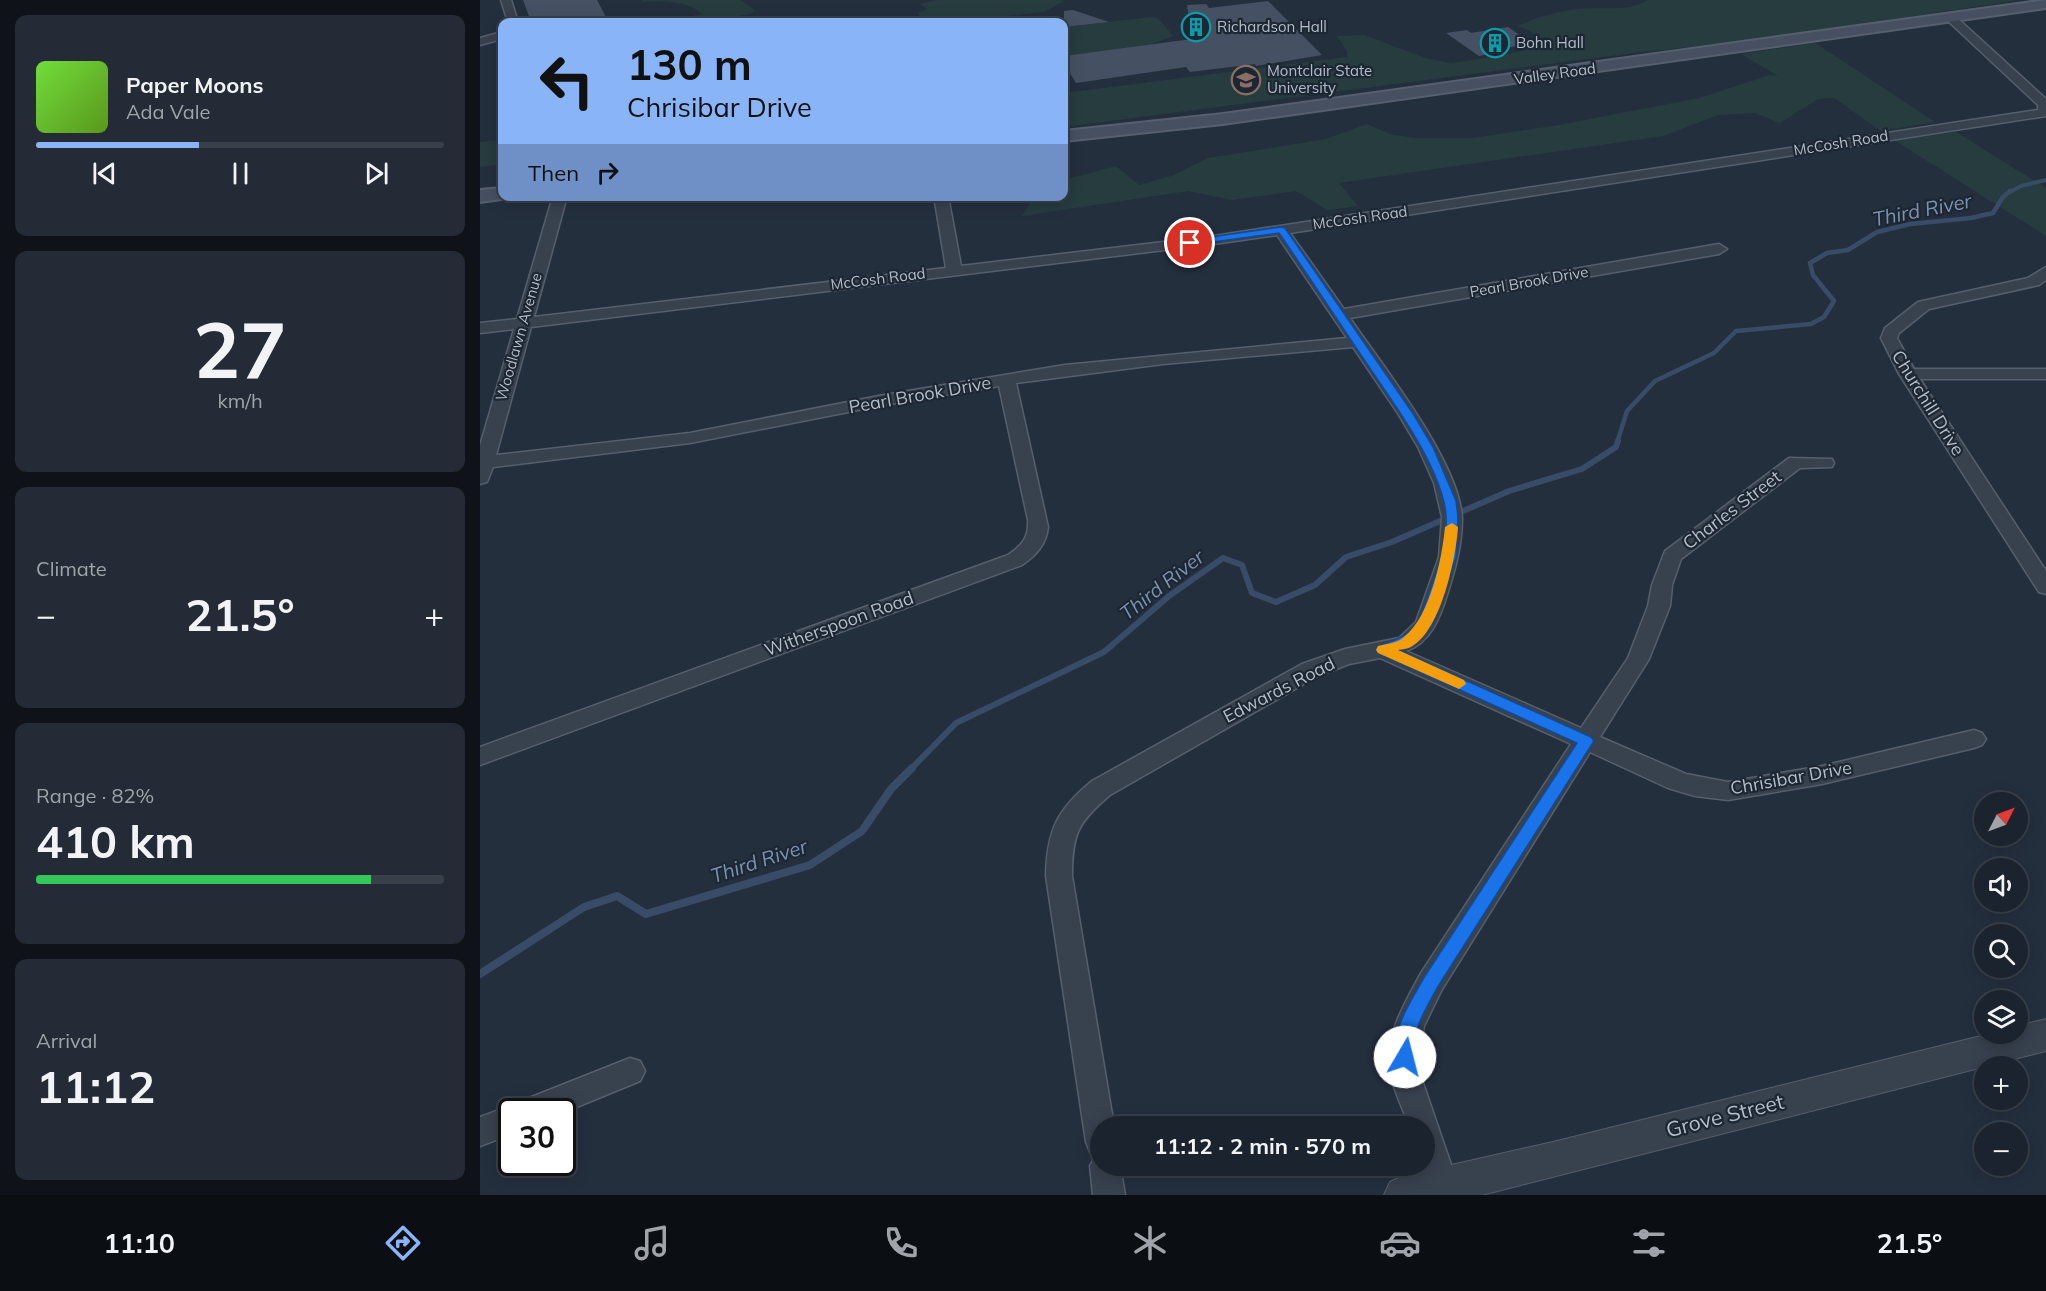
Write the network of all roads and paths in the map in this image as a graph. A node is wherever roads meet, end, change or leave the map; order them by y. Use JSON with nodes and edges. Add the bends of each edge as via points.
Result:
{"nodes":[{"id":1,"x":506,"y":0,"type":"edge"},
{"id":2,"x":2046,"y":4,"type":"edge"},
{"id":3,"x":512,"y":18,"type":"edge"},
{"id":4,"x":1951,"y":18,"type":"junction"},
{"id":5,"x":498,"y":36,"type":"edge"},
{"id":6,"x":480,"y":42,"type":"edge"},
{"id":7,"x":1068,"y":136,"type":"edge"},
{"id":8,"x":498,"y":194,"type":"edge"},
{"id":9,"x":480,"y":196,"type":"edge"},
{"id":10,"x":559,"y":201,"type":"edge"},
{"id":11,"x":942,"y":201,"type":"edge"},
{"id":12,"x":1281,"y":230,"type":"junction"},
{"id":13,"x":1719,"y":249,"type":"dead end"},
{"id":14,"x":954,"y":270,"type":"junction"},
{"id":15,"x":2046,"y":272,"type":"edge"},
{"id":16,"x":1339,"y":315,"type":"junction"},
{"id":17,"x":522,"y":323,"type":"junction"},
{"id":18,"x":480,"y":328,"type":"edge"},
{"id":19,"x":1357,"y":342,"type":"junction"},
{"id":20,"x":1908,"y":374,"type":"junction"},
{"id":21,"x":2046,"y":374,"type":"edge"},
{"id":22,"x":1006,"y":379,"type":"junction"},
{"id":23,"x":1825,"y":464,"type":"dead end"},
{"id":24,"x":482,"y":470,"type":"edge"},
{"id":25,"x":2046,"y":588,"type":"edge"},
{"id":26,"x":1383,"y":650,"type":"junction"},
{"id":27,"x":1974,"y":739,"type":"dead end"},
{"id":28,"x":1586,"y":741,"type":"junction"},
{"id":29,"x":480,"y":756,"type":"edge"},
{"id":30,"x":2046,"y":1035,"type":"edge"},
{"id":31,"x":630,"y":1071,"type":"dead end"},
{"id":32,"x":564,"y":1098,"type":"edge"},
{"id":33,"x":1097,"y":1116,"type":"edge"},
{"id":34,"x":1420,"y":1116,"type":"edge"},
{"id":35,"x":498,"y":1125,"type":"edge"},
{"id":36,"x":480,"y":1132,"type":"edge"},
{"id":37,"x":1435,"y":1163,"type":"edge"},
{"id":38,"x":1106,"y":1176,"type":"edge"},
{"id":39,"x":1442,"y":1185,"type":"junction"},
{"id":40,"x":1109,"y":1195,"type":"edge"},
{"id":41,"x":1404,"y":1195,"type":"edge"}],
"edges":[{"from":1,"to":3,"type":"street"},
{"from":2,"to":4,"type":"main road","name":"Valley Road"},
{"from":4,"to":7,"type":"main road","name":"Valley Road","via":[[1223,119]]},
{"from":4,"to":12,"type":"street","name":"McCosh Road","via":[[2038,99],[2045,107],[2042,112]]},
{"from":5,"to":6,"type":"street"},
{"from":8,"to":9,"type":"main road"},
{"from":10,"to":17,"type":"street","name":"Woodlawn Avenue"},
{"from":11,"to":14,"type":"street"},
{"from":12,"to":14,"type":"street","name":"McCosh Road"},
{"from":12,"to":16,"type":"street","name":"Edwards Road"},
{"from":13,"to":16,"type":"street","name":"Pearl Brook Drive"},
{"from":14,"to":17,"type":"street","name":"McCosh Road"},
{"from":15,"to":20,"type":"street","name":"Churchill Drive","via":[[2033,282],[1924,304],[1906,317],[1889,338]]},
{"from":16,"to":19,"type":"street","name":"Edwards Road"},
{"from":17,"to":18,"type":"street","name":"McCosh Road"},
{"from":17,"to":24,"type":"street","name":"Woodlawn Avenue"},
{"from":19,"to":22,"type":"street","name":"Pearl Brook Drive","via":[[1163,358]]},
{"from":19,"to":26,"type":"street","name":"Edwards Road","via":[[1427,447],[1444,483],[1452,517],[1449,557],[1425,625],[1407,643]]},
{"from":20,"to":21,"type":"street"},
{"from":20,"to":25,"type":"street","name":"Churchill Drive"},
{"from":22,"to":24,"type":"street","name":"Pearl Brook Drive","via":[[690,438]]},
{"from":22,"to":29,"type":"street","name":"Witherspoon Road","via":[[1038,520],[1036,541],[1029,551],[1015,560]]},
{"from":23,"to":28,"type":"street","name":"Charles Street","via":[[1796,462],[1672,556],[1659,606],[1638,659]]},
{"from":26,"to":28,"type":"street","name":"Chrisibar Drive"},
{"from":26,"to":33,"type":"street","name":"Edwards Road","via":[[1326,663],[1270,692],[1101,788],[1064,826],[1059,876]]},
{"from":27,"to":28,"type":"street","name":"Chrisibar Drive","via":[[1822,775],[1728,791],[1677,782]]},
{"from":28,"to":34,"type":"street","name":"Charles Street","via":[[1412,1016],[1404,1042],[1405,1072]]},
{"from":30,"to":39,"type":"street","name":"Grove Street"},
{"from":31,"to":32,"type":"street"},
{"from":35,"to":36,"type":"street"},
{"from":37,"to":39,"type":"street","name":"Charles Street"},
{"from":38,"to":40,"type":"street"},
{"from":39,"to":41,"type":"street","name":"Grove Street"}]}
